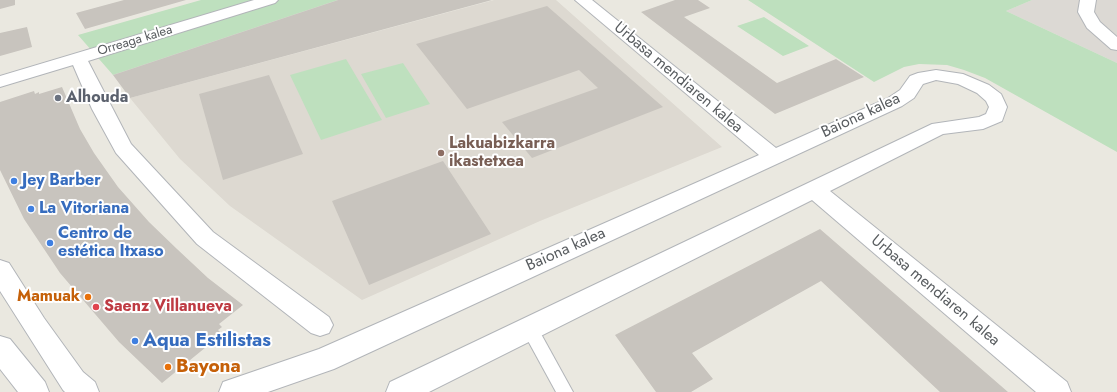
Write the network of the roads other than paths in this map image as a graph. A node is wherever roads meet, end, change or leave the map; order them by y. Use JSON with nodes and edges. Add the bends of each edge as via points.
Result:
{"nodes":[{"id":1,"x":270,"y":0,"type":"edge"},
{"id":2,"x":583,"y":0,"type":"edge"},
{"id":3,"x":1088,"y":0,"type":"edge"},
{"id":4,"x":1117,"y":45,"type":"edge"},
{"id":5,"x":78,"y":58,"type":"junction"},
{"id":6,"x":0,"y":82,"type":"edge"},
{"id":7,"x":773,"y":156,"type":"junction"},
{"id":8,"x":813,"y":189,"type":"junction"},
{"id":9,"x":0,"y":270,"type":"edge"},
{"id":10,"x":320,"y":325,"type":"dead end"},
{"id":11,"x":529,"y":328,"type":"junction"},
{"id":12,"x":0,"y":348,"type":"edge"},
{"id":13,"x":35,"y":392,"type":"edge"},
{"id":14,"x":85,"y":392,"type":"edge"},
{"id":15,"x":233,"y":392,"type":"edge"},
{"id":16,"x":400,"y":392,"type":"edge"},
{"id":17,"x":565,"y":392,"type":"edge"},
{"id":18,"x":1057,"y":392,"type":"edge"}],
"edges":[{"from":1,"to":5,"type":"street","name":"Orreaga kalea"},
{"from":2,"to":7,"type":"street","name":"Urbasa mendiaren kalea"},
{"from":3,"to":4,"type":"street","via":[[1086,12],[1093,25]]},
{"from":5,"to":6,"type":"street","name":"Orreaga kalea"},
{"from":5,"to":10,"type":"street","via":[[123,148],[206,238]]},
{"from":7,"to":8,"type":"street","name":"Baiona kalea","via":[[895,102],[907,94],[916,80],[924,77],[936,75],[963,79],[994,98],[998,107],[995,117],[983,123],[939,128]]},
{"from":7,"to":15,"type":"street","name":"Baiona kalea","via":[[324,360]]},
{"from":8,"to":11,"type":"street","name":"Baiona kalea"},
{"from":8,"to":18,"type":"street","name":"Urbasa mendiaren kalea"},
{"from":9,"to":14,"type":"street","via":[[73,381]]},
{"from":11,"to":16,"type":"street","name":"Baiona kalea"},
{"from":11,"to":17,"type":"lane"},
{"from":12,"to":13,"type":"street"}]}
